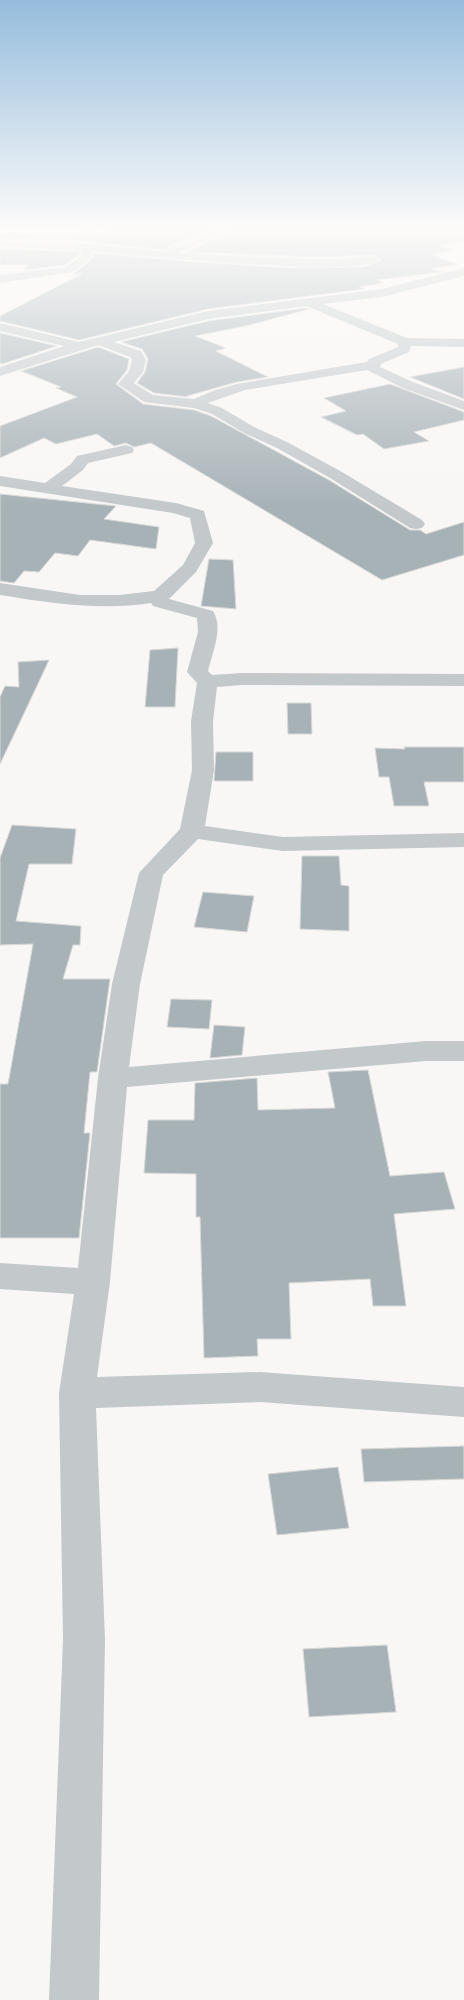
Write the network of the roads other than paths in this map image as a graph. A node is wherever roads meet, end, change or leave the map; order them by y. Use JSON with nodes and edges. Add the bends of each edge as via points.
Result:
{"nodes":[{"id":1,"x":181,"y":321,"type":"edge"},
{"id":2,"x":355,"y":321,"type":"edge"},
{"id":3,"x":0,"y":327,"type":"edge"},
{"id":4,"x":99,"y":341,"type":"junction"},
{"id":5,"x":405,"y":342,"type":"junction"},
{"id":6,"x":464,"y":343,"type":"edge"},
{"id":7,"x":79,"y":346,"type":"junction"},
{"id":8,"x":373,"y":365,"type":"junction"},
{"id":9,"x":0,"y":372,"type":"edge"},
{"id":10,"x":196,"y":404,"type":"junction"},
{"id":11,"x":464,"y":406,"type":"edge"},
{"id":12,"x":126,"y":450,"type":"dead end"},
{"id":13,"x":0,"y":481,"type":"edge"},
{"id":14,"x":50,"y":487,"type":"junction"},
{"id":15,"x":416,"y":524,"type":"dead end"},
{"id":16,"x":0,"y":589,"type":"edge"},
{"id":17,"x":160,"y":596,"type":"junction"},
{"id":18,"x":464,"y":680,"type":"edge"},
{"id":19,"x":207,"y":682,"type":"junction"},
{"id":20,"x":192,"y":831,"type":"junction"},
{"id":21,"x":464,"y":840,"type":"edge"},
{"id":22,"x":464,"y":1051,"type":"edge"},
{"id":23,"x":113,"y":1078,"type":"junction"},
{"id":24,"x":0,"y":1276,"type":"edge"},
{"id":25,"x":93,"y":1282,"type":"junction"},
{"id":26,"x":77,"y":1392,"type":"junction"},
{"id":27,"x":464,"y":1402,"type":"edge"},
{"id":28,"x":74,"y":2000,"type":"edge"}],
"edges":[{"from":1,"to":4,"type":"street"},
{"from":2,"to":5,"type":"street"},
{"from":3,"to":7,"type":"street"},
{"from":4,"to":7,"type":"street"},
{"from":4,"to":10,"type":"street","via":[[136,354],[140,360],[136,372],[125,384],[149,398]]},
{"from":5,"to":6,"type":"street"},
{"from":5,"to":8,"type":"street","via":[[404,349]]},
{"from":7,"to":9,"type":"street"},
{"from":8,"to":10,"type":"street","via":[[235,388]]},
{"from":8,"to":11,"type":"street","via":[[373,368],[408,385]]},
{"from":10,"to":15,"type":"street","via":[[282,445]]},
{"from":12,"to":14,"type":"street","via":[[83,459]]},
{"from":13,"to":14,"type":"street"},
{"from":14,"to":17,"type":"street","via":[[176,508],[198,516],[204,543],[190,568]]},
{"from":16,"to":17,"type":"street","via":[[98,602],[130,602]]},
{"from":17,"to":19,"type":"street","via":[[160,602],[206,615],[208,632],[196,672]]},
{"from":18,"to":19,"type":"street","via":[[242,679]]},
{"from":19,"to":20,"type":"street","via":[[202,721],[203,770]]},
{"from":20,"to":21,"type":"street","via":[[283,844]]},
{"from":20,"to":23,"type":"street","via":[[152,873],[126,984]]},
{"from":22,"to":23,"type":"street","via":[[426,1050]]},
{"from":23,"to":25,"type":"street"},
{"from":24,"to":25,"type":"street"},
{"from":25,"to":26,"type":"street"},
{"from":26,"to":27,"type":"street","via":[[260,1387]]},
{"from":26,"to":28,"type":"street","via":[[84,1640]]}]}
